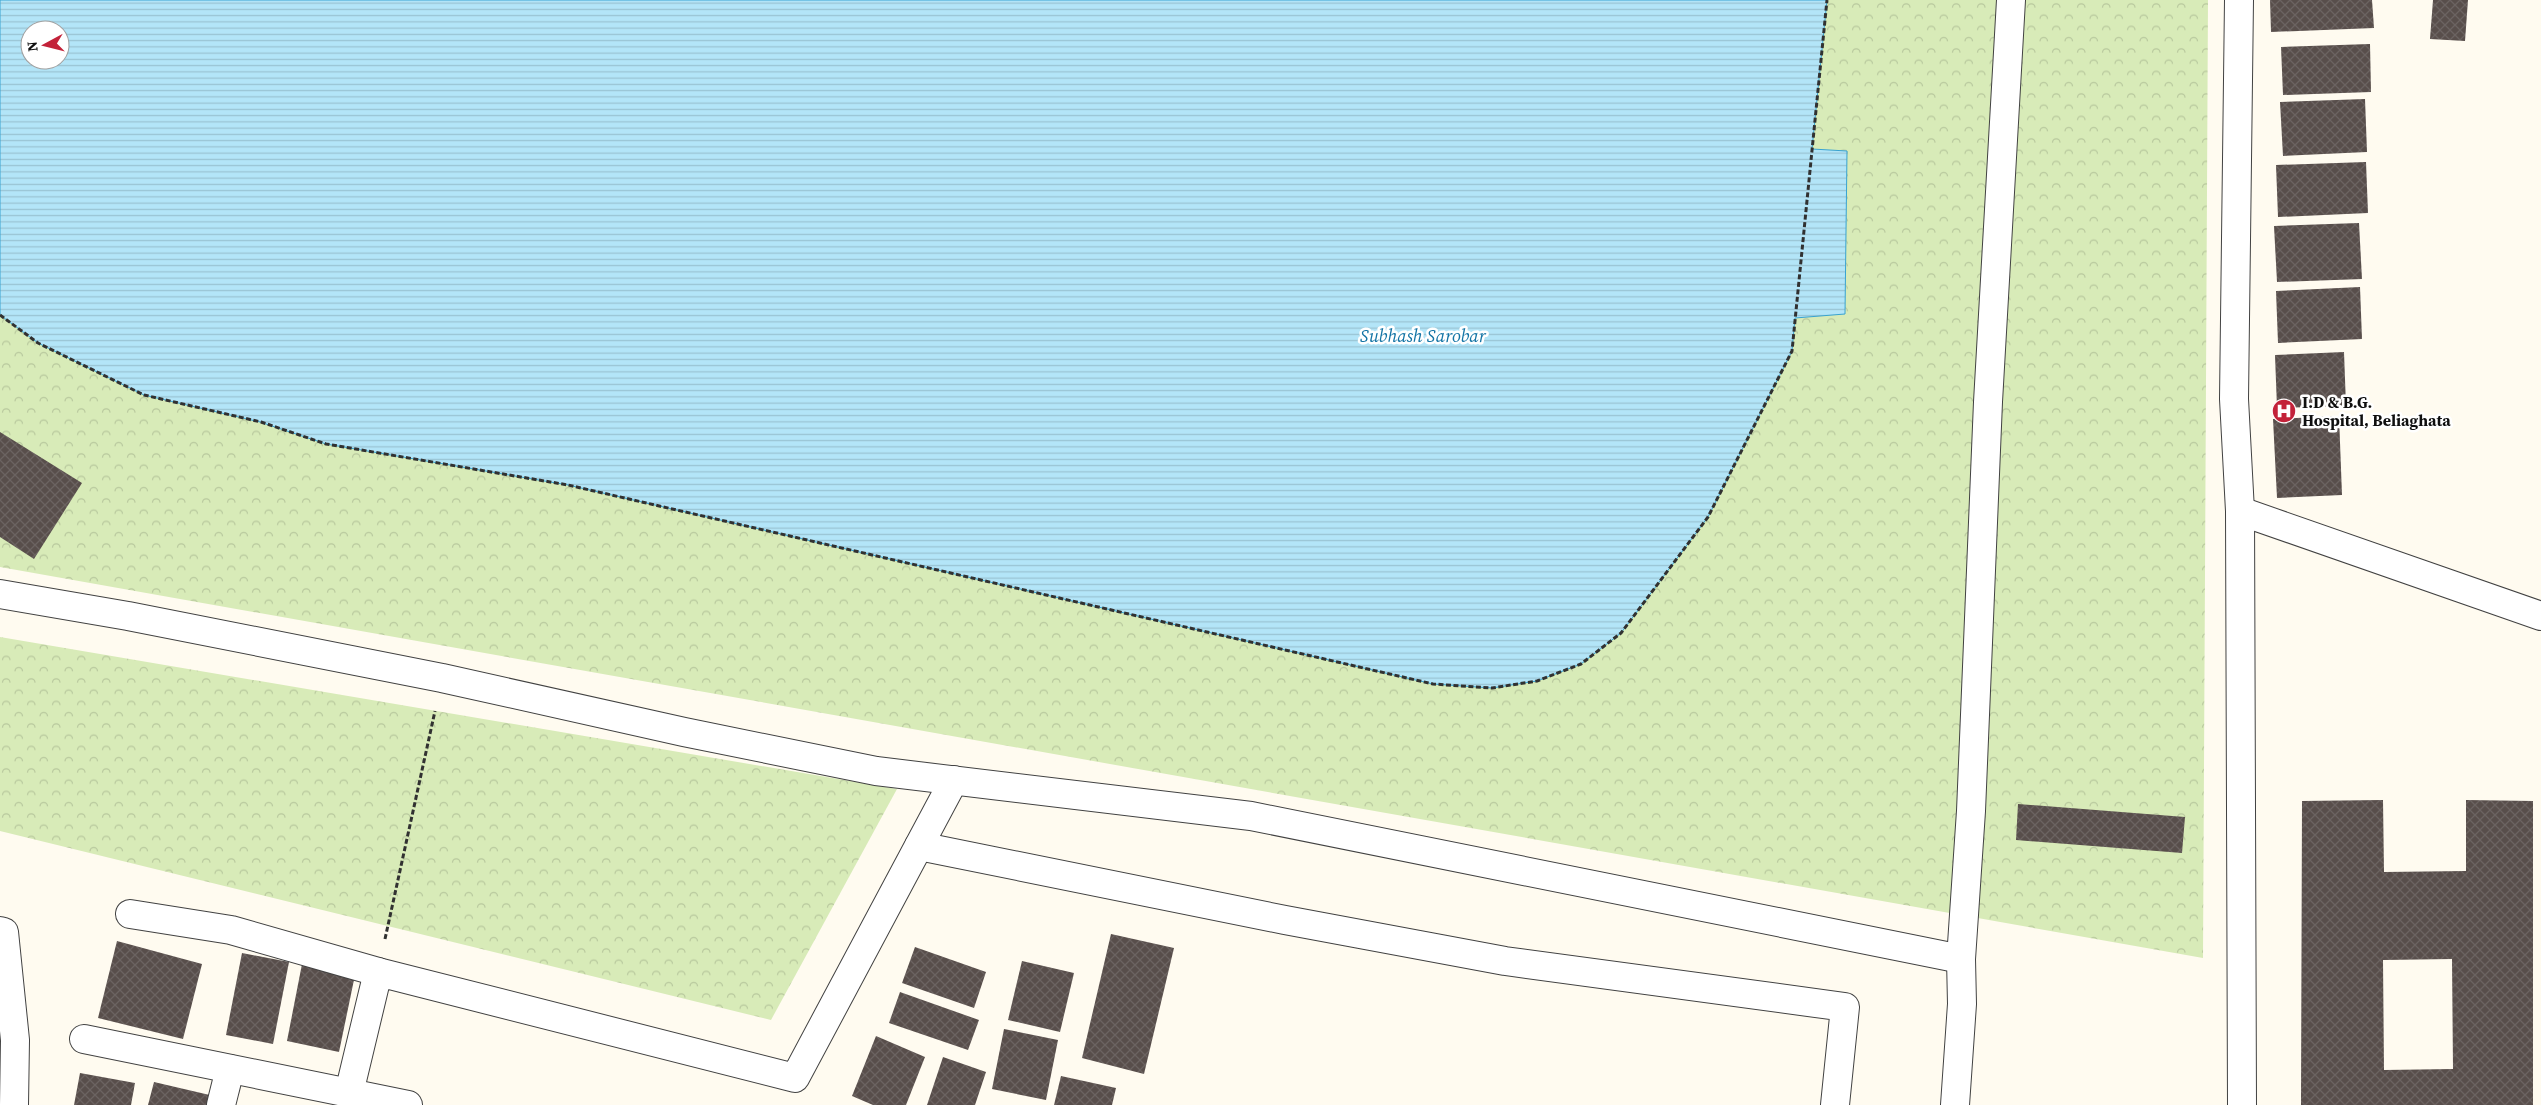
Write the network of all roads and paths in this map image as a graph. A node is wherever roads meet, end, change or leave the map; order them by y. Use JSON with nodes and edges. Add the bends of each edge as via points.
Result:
{"nodes":[{"id":1,"x":1827,"y":0,"type":"edge"},
{"id":2,"x":2011,"y":0,"type":"edge"},
{"id":3,"x":2239,"y":0,"type":"edge"},
{"id":4,"x":0,"y":315,"type":"edge"},
{"id":5,"x":2240,"y":511,"type":"junction"},
{"id":6,"x":0,"y":594,"type":"edge"},
{"id":7,"x":2541,"y":616,"type":"edge"},
{"id":8,"x":442,"y":678,"type":"junction"},
{"id":9,"x":954,"y":780,"type":"junction"},
{"id":10,"x":919,"y":846,"type":"junction"},
{"id":11,"x":130,"y":914,"type":"dead end"},
{"id":12,"x":0,"y":930,"type":"edge"},
{"id":13,"x":1960,"y":959,"type":"junction"},
{"id":14,"x":378,"y":972,"type":"junction"},
{"id":15,"x":84,"y":1039,"type":"dead end"},
{"id":16,"x":230,"y":1069,"type":"junction"},
{"id":17,"x":349,"y":1093,"type":"junction"},
{"id":18,"x":14,"y":1105,"type":"edge"},
{"id":19,"x":221,"y":1105,"type":"edge"},
{"id":20,"x":408,"y":1105,"type":"edge"},
{"id":21,"x":1835,"y":1105,"type":"edge"},
{"id":22,"x":1955,"y":1105,"type":"edge"},
{"id":23,"x":2242,"y":1105,"type":"edge"}],
"edges":[{"from":1,"to":4,"type":"path","via":[[1792,351],[1708,517],[1621,633],[1581,664],[1537,682],[1492,688],[1433,684],[568,485],[326,444],[260,422],[144,395],[38,343]]},
{"from":2,"to":13,"type":"street","via":[[1988,402],[1971,811]]},
{"from":3,"to":5,"type":"street","via":[[2234,398]]},
{"from":5,"to":7,"type":"street"},
{"from":5,"to":23,"type":"street"},
{"from":6,"to":8,"type":"street"},
{"from":8,"to":9,"type":"street","via":[[876,771]]},
{"from":8,"to":14,"type":"path"},
{"from":9,"to":10,"type":"street"},
{"from":9,"to":13,"type":"street","via":[[1251,816]]},
{"from":10,"to":14,"type":"street","via":[[795,1078]]},
{"from":10,"to":21,"type":"street","via":[[1505,962],[1845,1007]]},
{"from":11,"to":14,"type":"street","via":[[231,930]]},
{"from":12,"to":18,"type":"street","via":[[4,932],[14,1040]]},
{"from":13,"to":22,"type":"street","via":[[1962,1004]]},
{"from":14,"to":17,"type":"street"},
{"from":15,"to":16,"type":"street"},
{"from":16,"to":17,"type":"street"},
{"from":16,"to":19,"type":"street"},
{"from":17,"to":20,"type":"street"}]}
